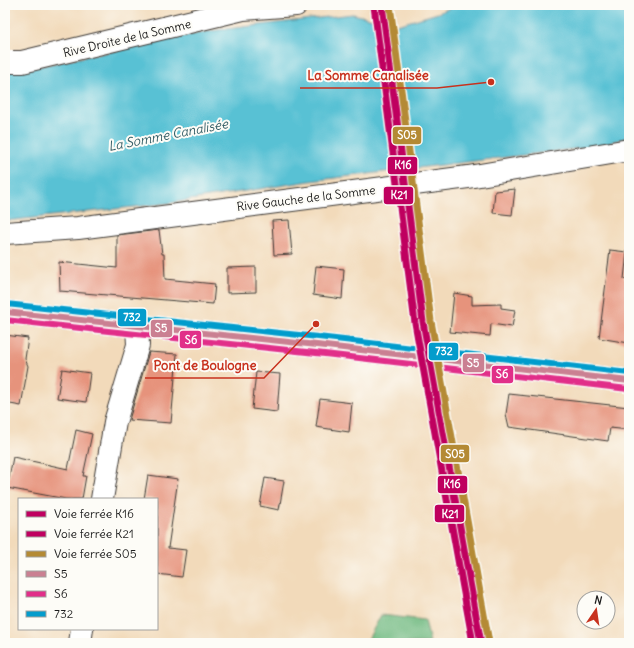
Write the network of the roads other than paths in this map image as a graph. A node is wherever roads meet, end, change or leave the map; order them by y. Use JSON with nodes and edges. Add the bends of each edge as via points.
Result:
{"nodes":[{"id":1,"x":206,"y":5,"type":"edge"},
{"id":2,"x":296,"y":5,"type":"edge"},
{"id":3,"x":242,"y":9,"type":"junction"},
{"id":4,"x":5,"y":62,"type":"edge"},
{"id":5,"x":629,"y":150,"type":"edge"},
{"id":6,"x":5,"y":233,"type":"edge"},
{"id":7,"x":5,"y":312,"type":"edge"},
{"id":8,"x":137,"y":327,"type":"junction"},
{"id":9,"x":629,"y":381,"type":"edge"},
{"id":10,"x":102,"y":498,"type":"edge"},
{"id":11,"x":82,"y":630,"type":"edge"},
{"id":12,"x":80,"y":643,"type":"edge"}],
"edges":[{"from":1,"to":3,"type":"street"},
{"from":2,"to":3,"type":"street","name":"Rive Droite de la Somme"},
{"from":3,"to":4,"type":"street","name":"Rive Droite de la Somme","via":[[22,62]]},
{"from":5,"to":6,"type":"street","name":"Rive Gauche de la Somme","via":[[468,177],[78,228]]},
{"from":7,"to":8,"type":"street"},
{"from":8,"to":9,"type":"street"},
{"from":8,"to":10,"type":"street","via":[[138,345],[115,422]]},
{"from":11,"to":12,"type":"street"}]}
